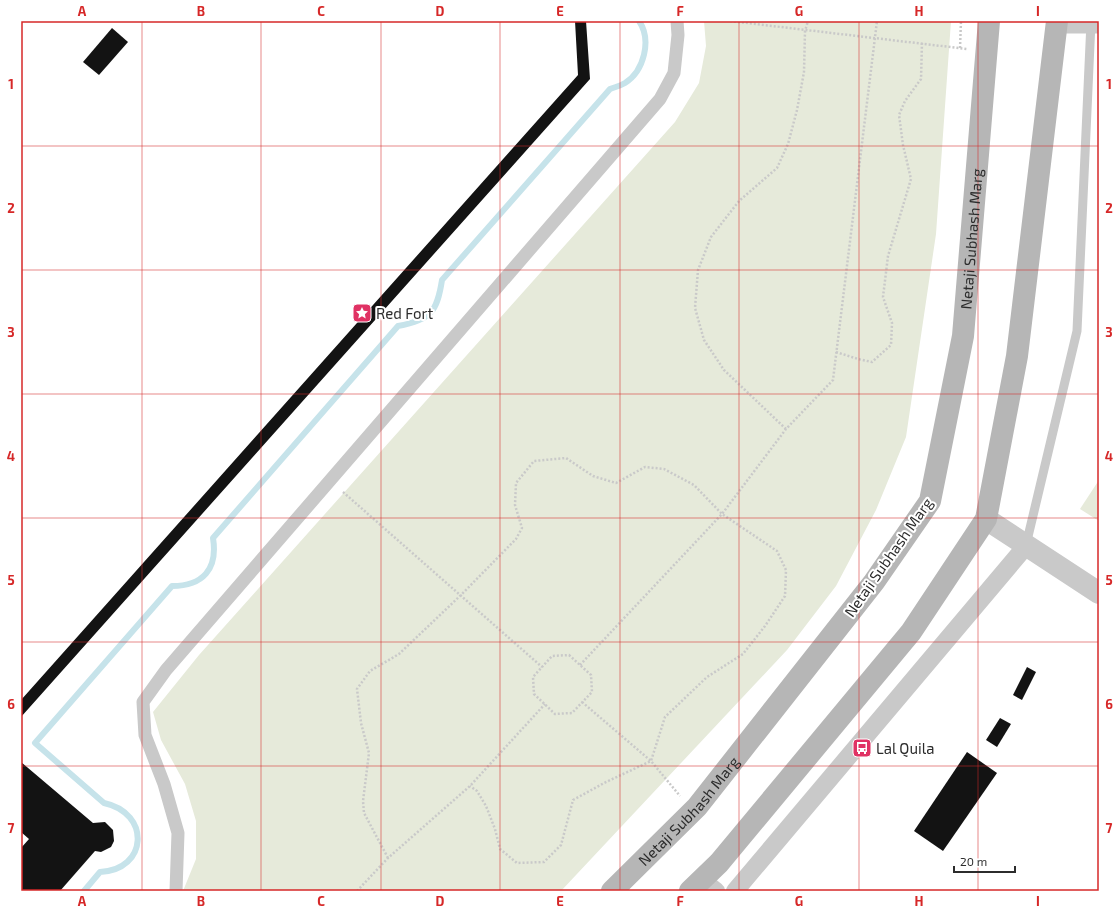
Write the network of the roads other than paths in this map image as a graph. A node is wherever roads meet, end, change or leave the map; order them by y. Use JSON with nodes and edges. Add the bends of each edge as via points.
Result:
{"nodes":[{"id":1,"x":677,"y":21,"type":"edge"},
{"id":2,"x":990,"y":21,"type":"edge"},
{"id":3,"x":1091,"y":21,"type":"edge"},
{"id":4,"x":1057,"y":24,"type":"edge"},
{"id":5,"x":1099,"y":27,"type":"edge"},
{"id":6,"x":986,"y":519,"type":"junction"},
{"id":7,"x":1026,"y":546,"type":"junction"},
{"id":8,"x":1099,"y":593,"type":"edge"},
{"id":9,"x":703,"y":887,"type":"edge"},
{"id":10,"x":176,"y":891,"type":"edge"},
{"id":11,"x":612,"y":891,"type":"edge"},
{"id":12,"x":735,"y":891,"type":"edge"}],
"edges":[{"from":1,"to":10,"type":"street","via":[[674,73],[660,99],[166,670],[143,702],[145,735],[164,784],[178,833]]},
{"from":2,"to":11,"type":"main road","name":"Netaji Subhash Marg","via":[[963,336],[930,501],[874,582],[693,812]]},
{"from":3,"to":7,"type":"lane","via":[[1077,331]]},
{"from":4,"to":5,"type":"street"},
{"from":4,"to":6,"type":"main road","via":[[1017,356]]},
{"from":6,"to":7,"type":"street"},
{"from":6,"to":9,"type":"main road","via":[[911,632],[719,863]]},
{"from":7,"to":8,"type":"street"},
{"from":7,"to":12,"type":"street"}]}
